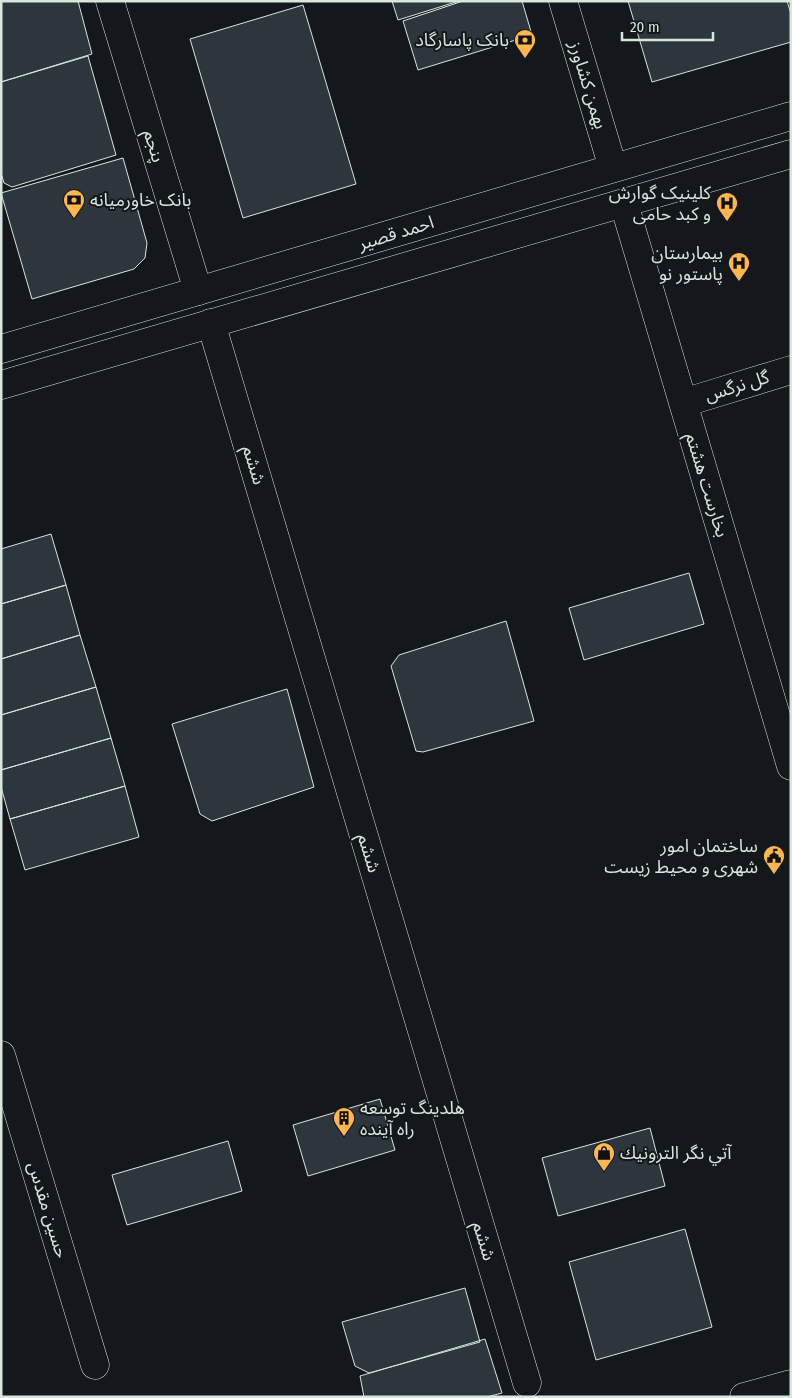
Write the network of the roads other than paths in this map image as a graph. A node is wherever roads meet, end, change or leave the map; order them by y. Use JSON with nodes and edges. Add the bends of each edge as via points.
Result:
{"nodes":[{"id":1,"x":110,"y":1,"type":"edge"},
{"id":2,"x":564,"y":1,"type":"edge"},
{"id":3,"x":791,"y":116,"type":"edge"},
{"id":4,"x":791,"y":154,"type":"edge"},
{"id":5,"x":613,"y":168,"type":"junction"},
{"id":6,"x":624,"y":204,"type":"junction"},
{"id":7,"x":198,"y":291,"type":"junction"},
{"id":8,"x":211,"y":323,"type":"junction"},
{"id":9,"x":1,"y":349,"type":"edge"},
{"id":10,"x":791,"y":370,"type":"edge"},
{"id":11,"x":1,"y":385,"type":"edge"},
{"id":12,"x":683,"y":403,"type":"junction"},
{"id":13,"x":791,"y":766,"type":"edge"},
{"id":14,"x":1,"y":1055,"type":"edge"},
{"id":15,"x":95,"y":1365,"type":"dead end"},
{"id":16,"x":526,"y":1384,"type":"dead end"},
{"id":17,"x":791,"y":1384,"type":"edge"},
{"id":18,"x":744,"y":1397,"type":"edge"}],
"edges":[{"from":1,"to":7,"type":"street","name":"پنجم"},
{"from":2,"to":5,"type":"street","name":"بهمن کشاورز"},
{"from":3,"to":5,"type":"street","name":"احمد قصیر"},
{"from":4,"to":6,"type":"street","name":"احمد قصیر"},
{"from":5,"to":6,"type":"street","name":"بهمن کشاورز"},
{"from":5,"to":7,"type":"street","name":"احمد قصیر"},
{"from":6,"to":8,"type":"street","name":"احمد قصیر"},
{"from":6,"to":12,"type":"street","name":"بخارست هشتم"},
{"from":7,"to":9,"type":"street","name":"احمد قصیر"},
{"from":8,"to":11,"type":"street","name":"احمد قصیر"},
{"from":8,"to":16,"type":"street","name":"ششم"},
{"from":10,"to":12,"type":"street","name":"گل نرگس"},
{"from":12,"to":13,"type":"street","name":"بخارست هشتم"},
{"from":14,"to":15,"type":"street","name":"حسین مقدس"},
{"from":17,"to":18,"type":"street"}]}
